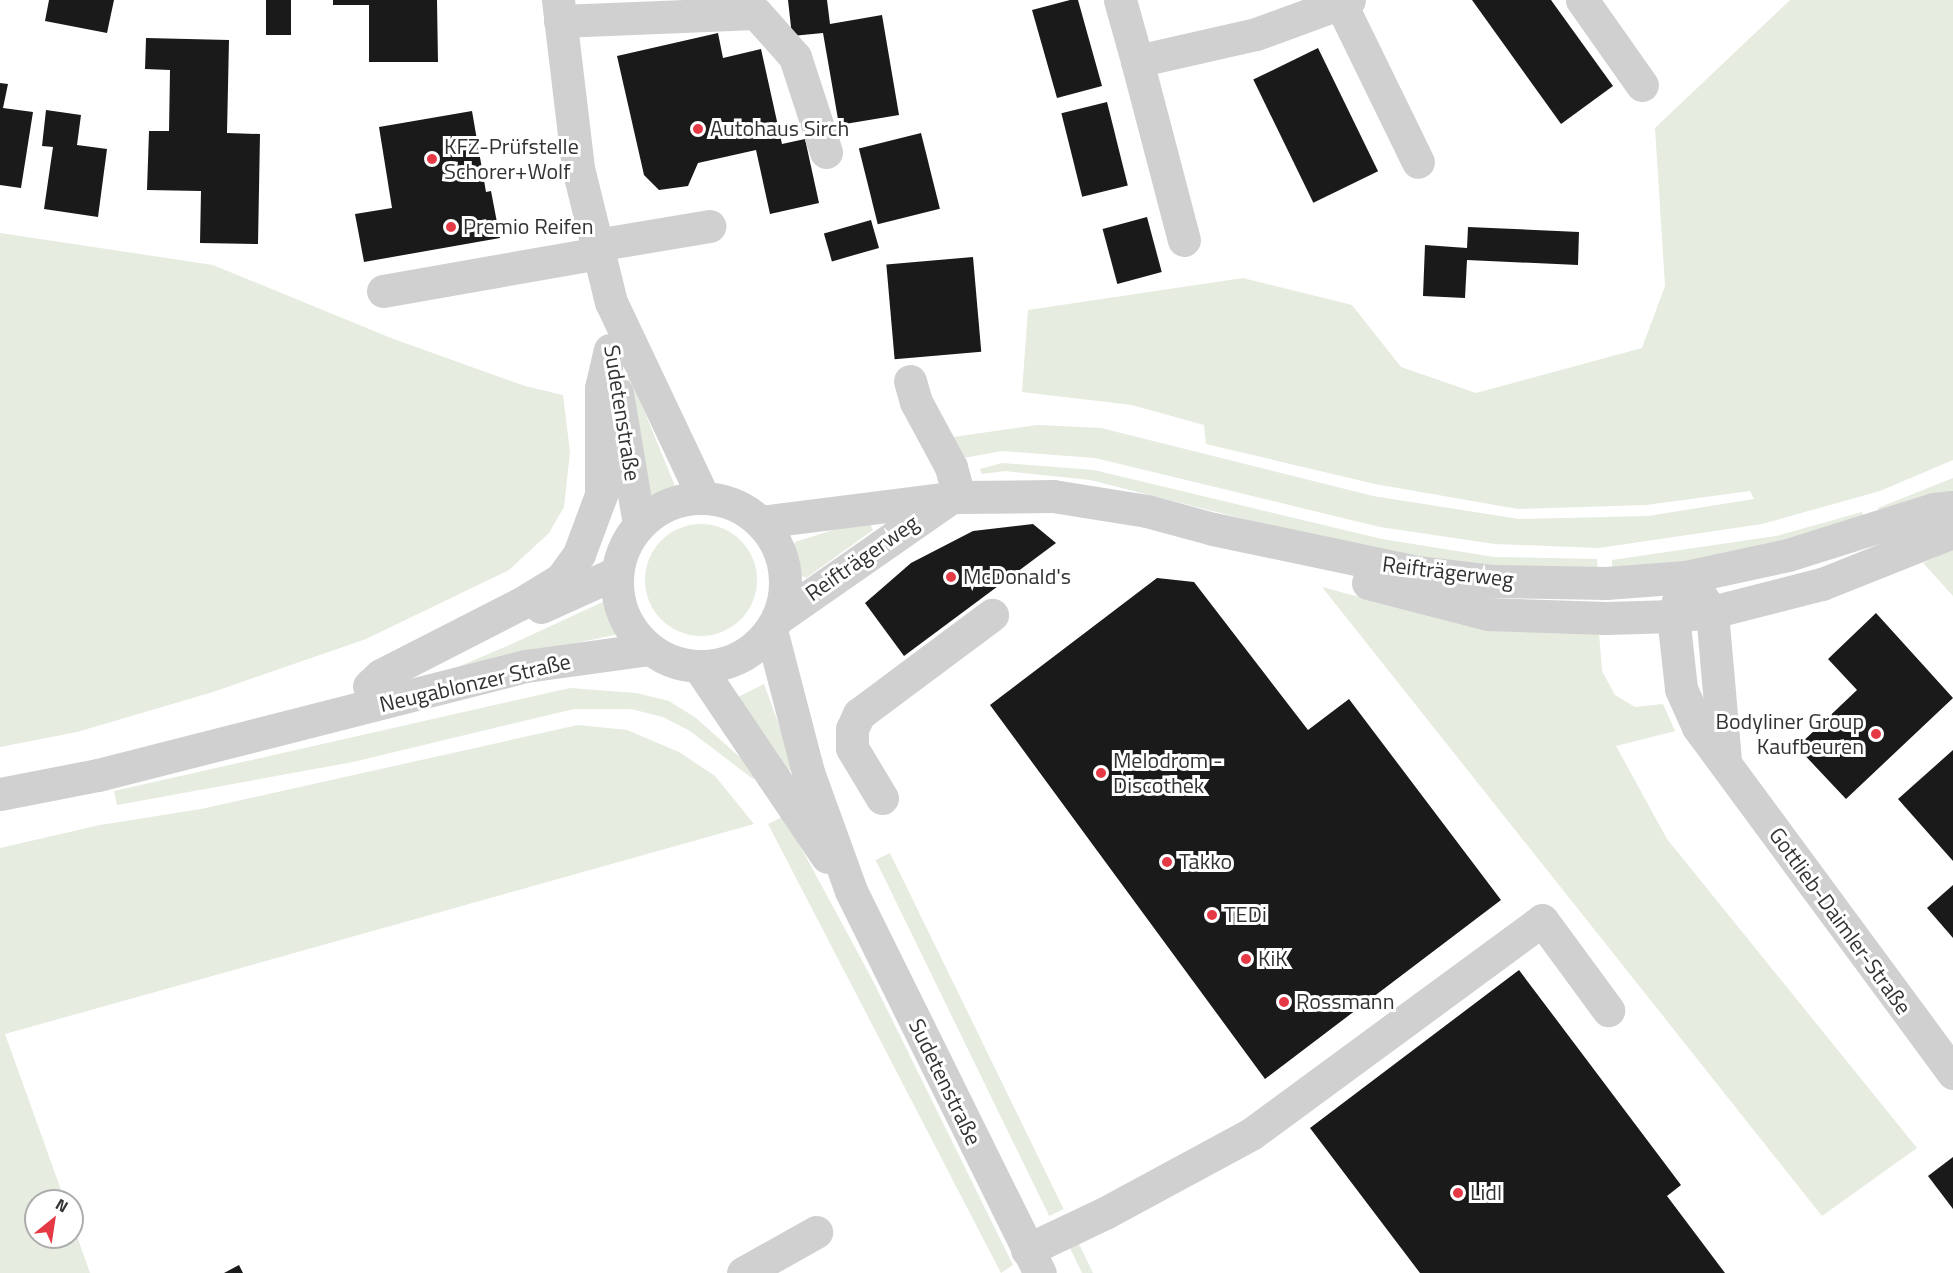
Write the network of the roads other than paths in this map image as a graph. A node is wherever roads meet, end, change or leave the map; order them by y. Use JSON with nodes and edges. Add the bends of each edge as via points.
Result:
{"nodes":[{"id":1,"x":1120,"y":0,"type":"edge"},
{"id":2,"x":1582,"y":0,"type":"edge"},
{"id":3,"x":1343,"y":1,"type":"edge"},
{"id":4,"x":559,"y":10,"type":"edge"},
{"id":5,"x":1137,"y":60,"type":"junction"},
{"id":6,"x":1642,"y":85,"type":"dead end"},
{"id":7,"x":826,"y":152,"type":"dead end"},
{"id":8,"x":1418,"y":162,"type":"dead end"},
{"id":9,"x":709,"y":226,"type":"dead end"},
{"id":10,"x":1184,"y":240,"type":"dead end"},
{"id":11,"x":597,"y":249,"type":"junction"},
{"id":12,"x":383,"y":291,"type":"dead end"},
{"id":13,"x":611,"y":302,"type":"junction"},
{"id":14,"x":610,"y":350,"type":"junction"},
{"id":15,"x":910,"y":381,"type":"dead end"},
{"id":16,"x":703,"y":497,"type":"junction"},
{"id":17,"x":953,"y":499,"type":"junction"},
{"id":18,"x":1953,"y":507,"type":"edge"},
{"id":19,"x":760,"y":522,"type":"junction"},
{"id":20,"x":639,"y":524,"type":"junction"},
{"id":21,"x":1213,"y":529,"type":"junction"},
{"id":22,"x":1953,"y":532,"type":"edge"},
{"id":23,"x":616,"y":573,"type":"junction"},
{"id":24,"x":1686,"y":577,"type":"junction"},
{"id":25,"x":1712,"y":612,"type":"junction"},
{"id":26,"x":992,"y":615,"type":"dead end"},
{"id":27,"x":1673,"y":616,"type":"junction"},
{"id":28,"x":774,"y":624,"type":"junction"},
{"id":29,"x":648,"y":649,"type":"junction"},
{"id":30,"x":699,"y":667,"type":"junction"},
{"id":31,"x":369,"y":686,"type":"junction"},
{"id":32,"x":303,"y":724,"type":"junction"},
{"id":33,"x":1727,"y":768,"type":"junction"},
{"id":34,"x":0,"y":794,"type":"edge"},
{"id":35,"x":882,"y":798,"type":"dead end"},
{"id":36,"x":851,"y":891,"type":"junction"},
{"id":37,"x":1608,"y":1010,"type":"dead end"},
{"id":38,"x":1953,"y":1073,"type":"edge"},
{"id":39,"x":816,"y":1232,"type":"dead end"},
{"id":40,"x":1033,"y":1261,"type":"edge"},
{"id":41,"x":743,"y":1273,"type":"edge"}],
"edges":[{"from":1,"to":5,"type":"street"},
{"from":2,"to":6,"type":"street"},
{"from":3,"to":5,"type":"street","via":[[1256,34]]},
{"from":3,"to":8,"type":"street"},
{"from":4,"to":7,"type":"street","name":"Sudetenstraße","via":[[756,13],[795,57]]},
{"from":4,"to":11,"type":"street","name":"Sudetenstraße","via":[[578,168]]},
{"from":5,"to":10,"type":"street"},
{"from":9,"to":11,"type":"street"},
{"from":11,"to":12,"type":"street"},
{"from":11,"to":13,"type":"street","name":"Sudetenstraße"},
{"from":13,"to":14,"type":"street","name":"Sudetenstraße"},
{"from":13,"to":16,"type":"street","name":"Sudetenstraße"},
{"from":14,"to":20,"type":"street","name":"Sudetenstraße"},
{"from":14,"to":31,"type":"street","name":"Neugablonzer Straße","via":[[601,388],[601,495],[579,554],[561,579],[381,675]]},
{"from":15,"to":17,"type":"street","via":[[916,402],[951,467]]},
{"from":16,"to":19,"type":"street","via":[[733,504]]},
{"from":16,"to":20,"type":"street","via":[[667,504]]},
{"from":17,"to":19,"type":"street","name":"Reifträgerweg"},
{"from":17,"to":21,"type":"street","name":"Reifträgerweg","via":[[1053,496],[1147,511]]},
{"from":17,"to":28,"type":"street","name":"Reifträgerweg"},
{"from":18,"to":24,"type":"street","name":"Reifträgerweg","via":[[1934,509],[1788,555]]},
{"from":19,"to":28,"type":"street","via":[[777,546],[785,573]]},
{"from":20,"to":23,"type":"street","via":[[621,551]]},
{"from":21,"to":24,"type":"street","name":"Reifträgerweg","via":[[1417,572],[1494,581],[1606,583]]},
{"from":21,"to":27,"type":"street","name":"Reifträgerweg","via":[[1375,585],[1488,614]]},
{"from":22,"to":25,"type":"street","name":"Reifträgerweg","via":[[1822,584]]},
{"from":23,"to":29,"type":"street","via":[[620,607],[634,634]]},
{"from":23,"to":31,"type":"street","name":"Neugablonzer Straße"},
{"from":24,"to":25,"type":"street"},
{"from":24,"to":27,"type":"street"},
{"from":25,"to":27,"type":"street","name":"Reifträgerweg"},
{"from":25,"to":33,"type":"street","name":"Gottlieb-Daimler-Straße","via":[[1720,728]]},
{"from":26,"to":35,"type":"street","via":[[858,714],[852,729],[852,748]]},
{"from":27,"to":33,"type":"street","name":"Gottlieb-Daimler-Straße","via":[[1681,689],[1698,726]]},
{"from":28,"to":30,"type":"street","via":[[753,649],[730,662]]},
{"from":28,"to":36,"type":"street","name":"Sudetenstraße","via":[[808,772]]},
{"from":29,"to":30,"type":"street","via":[[673,662]]},
{"from":29,"to":32,"type":"street","name":"Neugablonzer Straße","via":[[526,666]]},
{"from":30,"to":36,"type":"street","name":"Sudetenstraße"},
{"from":31,"to":32,"type":"street","name":"Neugablonzer Straße"},
{"from":32,"to":34,"type":"street","name":"Neugablonzer Straße"},
{"from":33,"to":38,"type":"street","name":"Gottlieb-Daimler-Straße"},
{"from":36,"to":40,"type":"street","name":"Sudetenstraße"},
{"from":37,"to":40,"type":"street","via":[[1542,920],[1251,1134],[1105,1213]]},
{"from":39,"to":41,"type":"street"}]}
